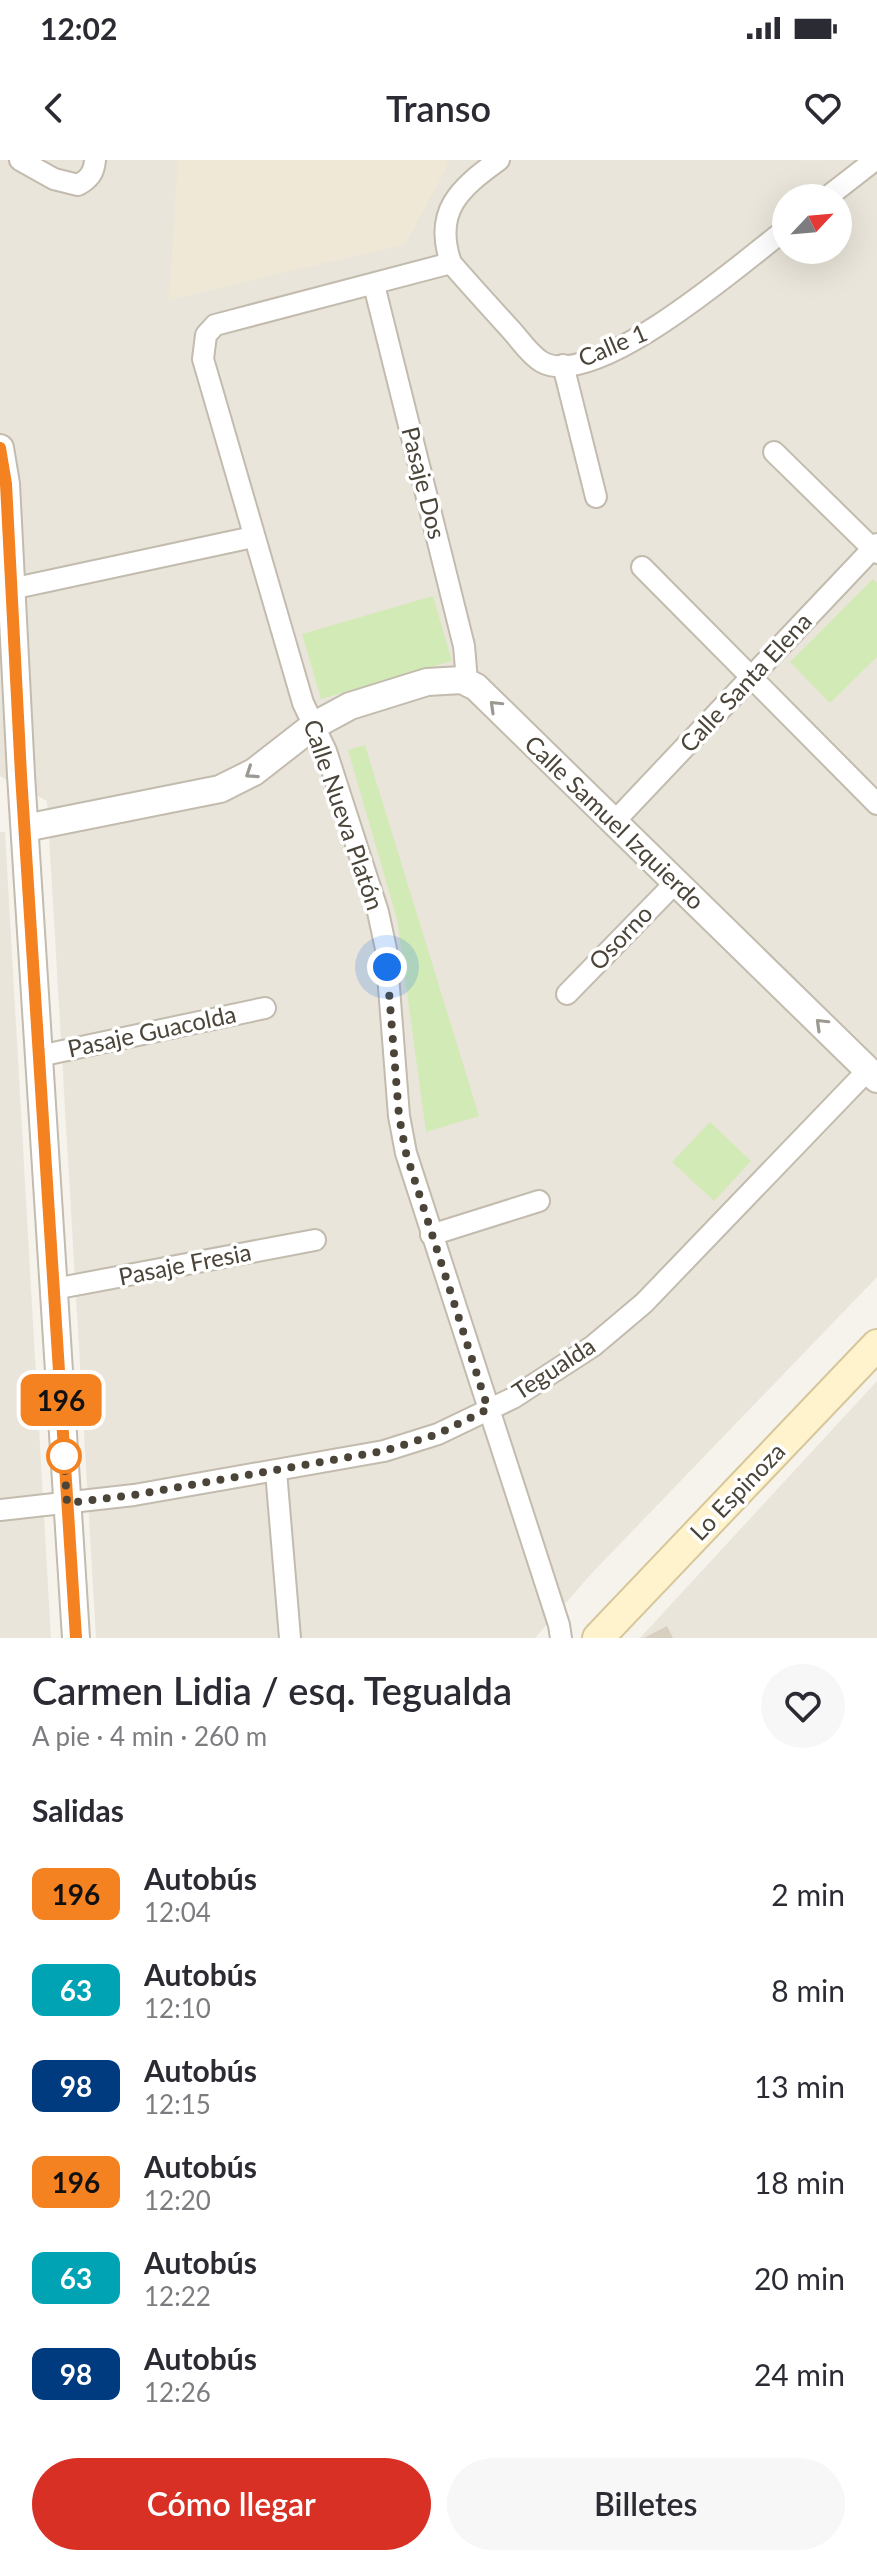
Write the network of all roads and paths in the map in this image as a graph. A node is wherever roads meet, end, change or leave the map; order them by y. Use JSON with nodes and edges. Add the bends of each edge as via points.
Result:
{"nodes":[{"id":1,"x":20,"y":160,"type":"edge"},
{"id":2,"x":95,"y":160,"type":"edge"},
{"id":3,"x":499,"y":160,"type":"edge"},
{"id":4,"x":874,"y":163,"type":"edge"},
{"id":5,"x":845,"y":184,"type":"edge"},
{"id":6,"x":772,"y":240,"type":"edge"},
{"id":7,"x":451,"y":263,"type":"junction"},
{"id":8,"x":374,"y":285,"type":"junction"},
{"id":9,"x":563,"y":365,"type":"junction"},
{"id":10,"x":0,"y":448,"type":"edge"},
{"id":11,"x":774,"y":452,"type":"dead end"},
{"id":12,"x":596,"y":497,"type":"dead end"},
{"id":13,"x":253,"y":537,"type":"junction"},
{"id":14,"x":876,"y":548,"type":"edge"},
{"id":15,"x":642,"y":567,"type":"dead end"},
{"id":16,"x":11,"y":589,"type":"junction"},
{"id":17,"x":751,"y":677,"type":"junction"},
{"id":18,"x":467,"y":681,"type":"junction"},
{"id":19,"x":313,"y":726,"type":"junction"},
{"id":20,"x":12,"y":801,"type":"edge"},
{"id":21,"x":877,"y":804,"type":"edge"},
{"id":22,"x":614,"y":822,"type":"junction"},
{"id":23,"x":25,"y":828,"type":"junction"},
{"id":24,"x":676,"y":882,"type":"junction"},
{"id":25,"x":567,"y":994,"type":"dead end"},
{"id":26,"x":265,"y":1008,"type":"dead end"},
{"id":27,"x":39,"y":1056,"type":"junction"},
{"id":28,"x":873,"y":1075,"type":"edge"},
{"id":29,"x":539,"y":1201,"type":"dead end"},
{"id":30,"x":431,"y":1235,"type":"junction"},
{"id":31,"x":315,"y":1240,"type":"dead end"},
{"id":32,"x":54,"y":1289,"type":"junction"},
{"id":33,"x":877,"y":1345,"type":"edge"},
{"id":34,"x":488,"y":1409,"type":"junction"},
{"id":35,"x":276,"y":1471,"type":"junction"},
{"id":36,"x":67,"y":1503,"type":"junction"},
{"id":37,"x":0,"y":1510,"type":"edge"},
{"id":38,"x":76,"y":1638,"type":"edge"},
{"id":39,"x":290,"y":1638,"type":"edge"},
{"id":40,"x":561,"y":1638,"type":"edge"},
{"id":41,"x":598,"y":1638,"type":"edge"}],
"edges":[{"from":1,"to":2,"type":"street","via":[[78,185],[88,179]]},
{"from":3,"to":7,"type":"street","via":[[464,187],[450,208],[444,235]]},
{"from":4,"to":5,"type":"street"},
{"from":6,"to":9,"type":"street","name":"Calle 1","via":[[648,333],[609,352]]},
{"from":7,"to":8,"type":"street","name":"Calle Nueva Platón"},
{"from":7,"to":9,"type":"street","name":"Calle 1","via":[[537,358]]},
{"from":8,"to":13,"type":"street","name":"Calle Nueva Platón","via":[[223,322],[206,335],[203,359]]},
{"from":8,"to":18,"type":"street","name":"Pasaje Dos","via":[[464,646]]},
{"from":9,"to":12,"type":"street"},
{"from":10,"to":16,"type":"street"},
{"from":11,"to":14,"type":"street"},
{"from":13,"to":16,"type":"street"},
{"from":13,"to":19,"type":"street","name":"Calle Nueva Platón"},
{"from":14,"to":17,"type":"street","name":"Calle Santa Elena"},
{"from":15,"to":17,"type":"street"},
{"from":16,"to":20,"type":"street"},
{"from":17,"to":21,"type":"street"},
{"from":17,"to":22,"type":"street","name":"Calle Santa Elena"},
{"from":18,"to":19,"type":"street","via":[[408,687],[350,706]]},
{"from":22,"to":18,"type":"street","name":"Calle Samuel Izquierdo","one_way":true},
{"from":19,"to":23,"type":"street","one_way":true,"via":[[254,772],[220,789]]},
{"from":19,"to":30,"type":"street","name":"Calle Nueva Platón","via":[[326,751],[378,912],[402,1135]]},
{"from":20,"to":23,"type":"street"},
{"from":22,"to":24,"type":"street","name":"Calle Samuel Izquierdo"},
{"from":23,"to":27,"type":"street"},
{"from":24,"to":25,"type":"street","name":"Osorno"},
{"from":28,"to":24,"type":"street","name":"Calle Samuel Izquierdo","one_way":true},
{"from":26,"to":27,"type":"street","name":"Pasaje Guacolda"},
{"from":27,"to":32,"type":"street"},
{"from":28,"to":34,"type":"street","name":"Tegualda","via":[[619,1326],[540,1382]]},
{"from":29,"to":30,"type":"street"},
{"from":30,"to":34,"type":"street","name":"Calle Nueva Platón"},
{"from":31,"to":32,"type":"street","name":"Pasaje Fresia"},
{"from":32,"to":36,"type":"street"},
{"from":33,"to":41,"type":"main road","name":"Lo Espinoza"},
{"from":34,"to":35,"type":"street","name":"Tegualda","via":[[403,1446]]},
{"from":34,"to":40,"type":"street","name":"Calle Nueva Platón"},
{"from":35,"to":36,"type":"street","name":"Tegualda"},
{"from":35,"to":39,"type":"street"},
{"from":36,"to":37,"type":"street","name":"Tegualda"},
{"from":36,"to":38,"type":"street"}]}
